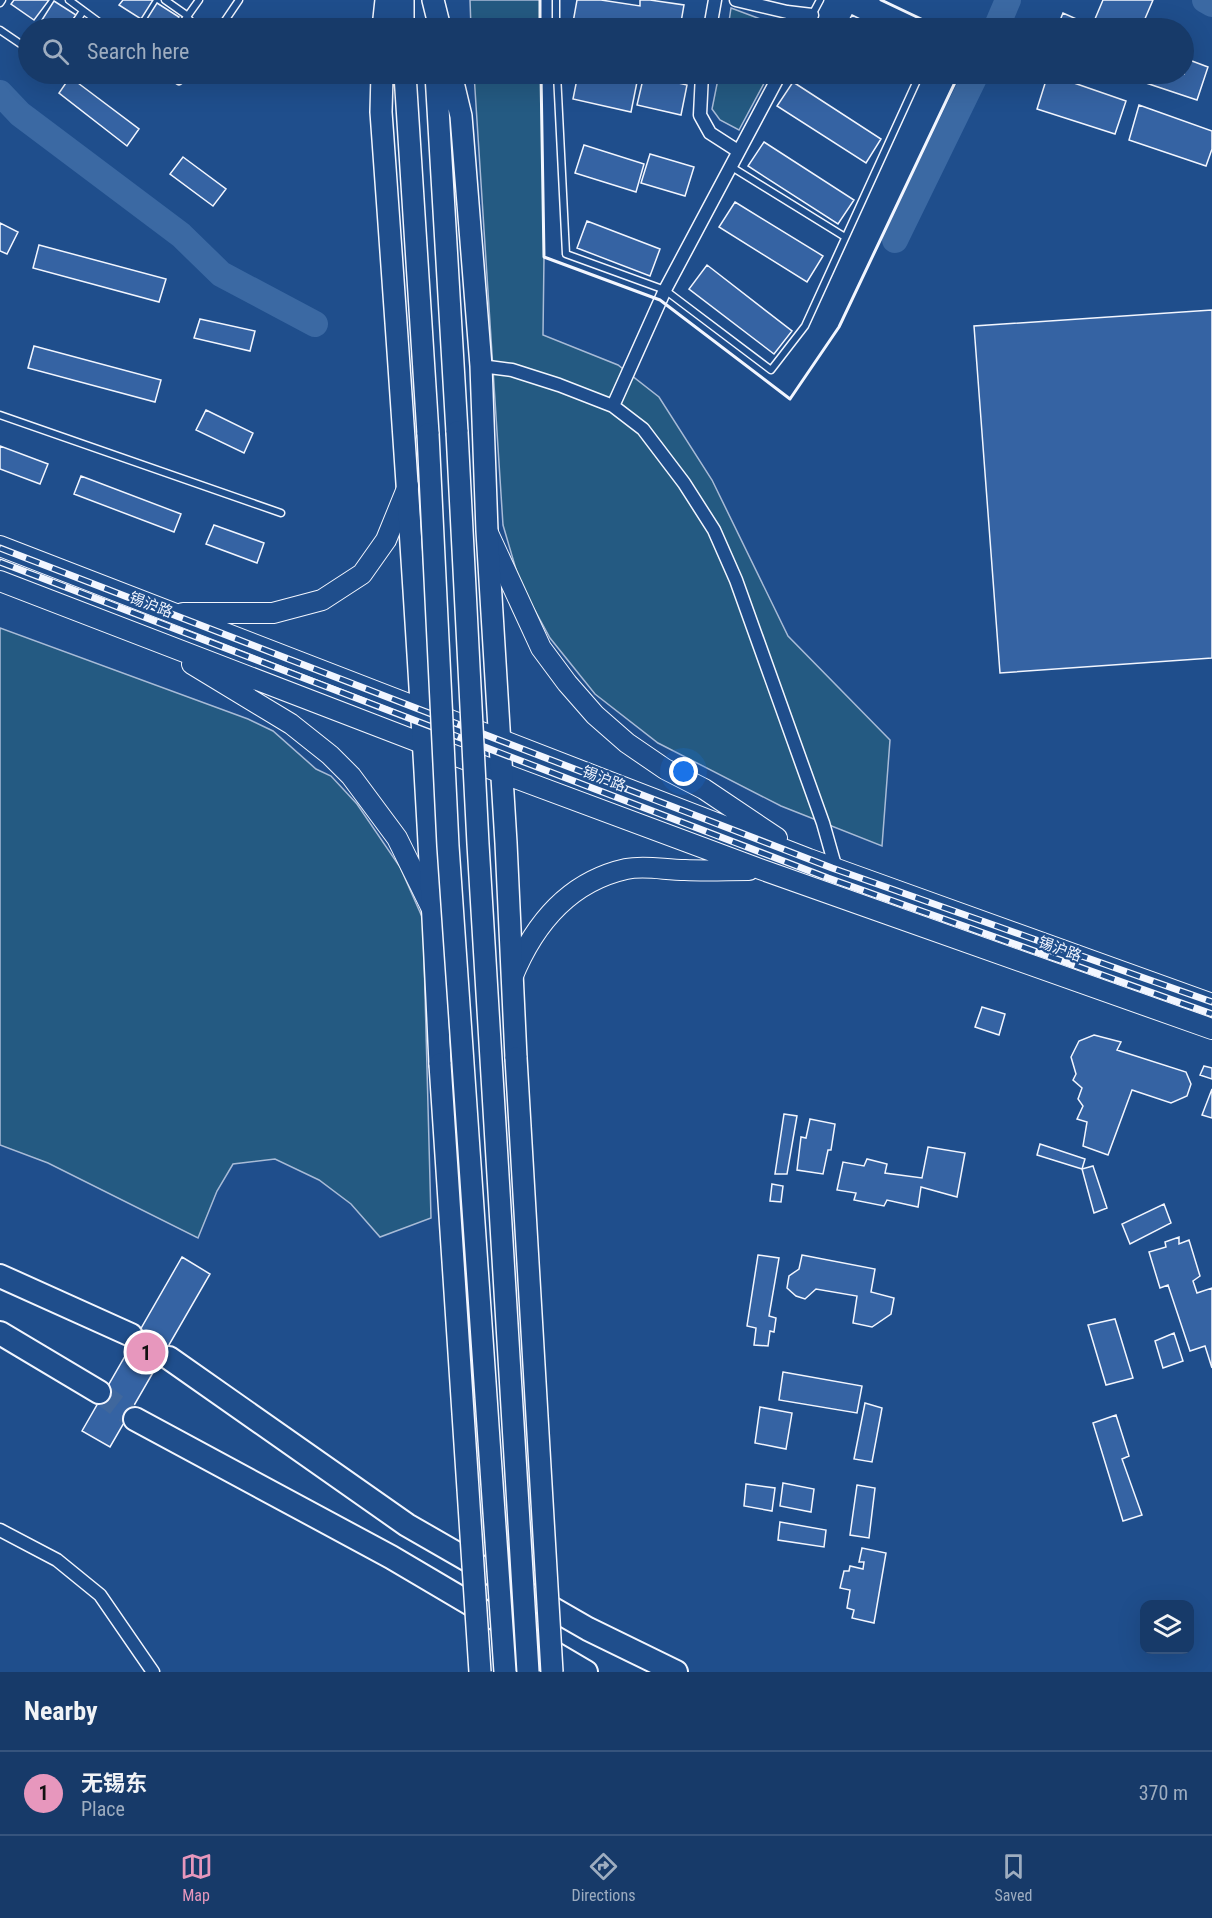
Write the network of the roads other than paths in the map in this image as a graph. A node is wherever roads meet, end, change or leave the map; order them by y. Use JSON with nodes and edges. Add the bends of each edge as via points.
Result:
{"nodes":[{"id":1,"x":69,"y":0,"type":"edge"},
{"id":2,"x":165,"y":0,"type":"edge"},
{"id":3,"x":199,"y":0,"type":"edge"},
{"id":4,"x":239,"y":0,"type":"edge"},
{"id":5,"x":386,"y":0,"type":"edge"},
{"id":6,"x":403,"y":0,"type":"edge"},
{"id":7,"x":433,"y":0,"type":"edge"},
{"id":8,"x":556,"y":0,"type":"edge"},
{"id":9,"x":715,"y":0,"type":"edge"},
{"id":10,"x":736,"y":0,"type":"edge"},
{"id":11,"x":820,"y":0,"type":"edge"},
{"id":12,"x":83,"y":11,"type":"junction"},
{"id":13,"x":812,"y":15,"type":"junction"},
{"id":14,"x":187,"y":17,"type":"joint"},
{"id":15,"x":78,"y":18,"type":"edge"},
{"id":16,"x":93,"y":18,"type":"edge"},
{"id":17,"x":227,"y":18,"type":"edge"},
{"id":18,"x":383,"y":18,"type":"edge"},
{"id":19,"x":403,"y":18,"type":"edge"},
{"id":20,"x":434,"y":18,"type":"edge"},
{"id":21,"x":438,"y":18,"type":"edge"},
{"id":22,"x":556,"y":18,"type":"edge"},
{"id":23,"x":712,"y":18,"type":"edge"},
{"id":24,"x":810,"y":18,"type":"edge"},
{"id":25,"x":0,"y":30,"type":"edge"},
{"id":26,"x":18,"y":42,"type":"edge"},
{"id":27,"x":382,"y":84,"type":"edge"},
{"id":28,"x":406,"y":84,"type":"edge"},
{"id":29,"x":437,"y":84,"type":"edge"},
{"id":30,"x":453,"y":84,"type":"edge"},
{"id":31,"x":558,"y":84,"type":"edge"},
{"id":32,"x":702,"y":84,"type":"edge"},
{"id":33,"x":775,"y":84,"type":"edge"},
{"id":34,"x":915,"y":84,"type":"edge"},
{"id":35,"x":738,"y":152,"type":"junction"},
{"id":36,"x":730,"y":166,"type":"junction"},
{"id":37,"x":846,"y":237,"type":"junction"},
{"id":38,"x":665,"y":290,"type":"junction"},
{"id":39,"x":481,"y":366,"type":"junction"},
{"id":40,"x":613,"y":406,"type":"junction"},
{"id":41,"x":0,"y":415,"type":"edge"},
{"id":42,"x":408,"y":486,"type":"junction"},
{"id":43,"x":281,"y":513,"type":"dead end"},
{"id":44,"x":487,"y":531,"type":"junction"},
{"id":45,"x":0,"y":546,"type":"edge"},
{"id":46,"x":0,"y":581,"type":"edge"},
{"id":47,"x":172,"y":614,"type":"junction"},
{"id":48,"x":154,"y":641,"type":"junction"},
{"id":49,"x":421,"y":710,"type":"junction"},
{"id":50,"x":499,"y":738,"type":"junction"},
{"id":51,"x":424,"y":744,"type":"junction"},
{"id":52,"x":501,"y":772,"type":"junction"},
{"id":53,"x":809,"y":859,"type":"junction"},
{"id":54,"x":760,"y":869,"type":"junction"},
{"id":55,"x":836,"y":869,"type":"junction"},
{"id":56,"x":433,"y":911,"type":"junction"},
{"id":57,"x":512,"y":978,"type":"junction"},
{"id":58,"x":1212,"y":1004,"type":"edge"},
{"id":59,"x":1212,"y":1029,"type":"edge"},
{"id":60,"x":0,"y":1276,"type":"edge"},
{"id":61,"x":0,"y":1333,"type":"edge"},
{"id":62,"x":131,"y":1335,"type":"tunnel mouth"},
{"id":63,"x":169,"y":1358,"type":"tunnel mouth"},
{"id":64,"x":99,"y":1392,"type":"tunnel mouth"},
{"id":65,"x":135,"y":1419,"type":"tunnel mouth"},
{"id":66,"x":0,"y":1530,"type":"edge"},
{"id":67,"x":153,"y":1672,"type":"edge"},
{"id":68,"x":480,"y":1672,"type":"edge"},
{"id":69,"x":505,"y":1672,"type":"edge"},
{"id":70,"x":528,"y":1672,"type":"edge"},
{"id":71,"x":552,"y":1672,"type":"edge"},
{"id":72,"x":586,"y":1672,"type":"edge"},
{"id":73,"x":676,"y":1672,"type":"edge"}],
"edges":[{"from":1,"to":12,"type":"lane"},
{"from":2,"to":14,"type":"lane"},
{"from":3,"to":14,"type":"lane"},
{"from":4,"to":17,"type":"lane"},
{"from":5,"to":18,"type":"highway"},
{"from":6,"to":19,"type":"highway"},
{"from":7,"to":20,"type":"highway"},
{"from":7,"to":21,"type":"highway"},
{"from":8,"to":22,"type":"lane"},
{"from":9,"to":23,"type":"street"},
{"from":10,"to":13,"type":"street"},
{"from":11,"to":13,"type":"lane"},
{"from":12,"to":15,"type":"lane"},
{"from":12,"to":16,"type":"lane"},
{"from":13,"to":24,"type":"street"},
{"from":25,"to":26,"type":"lane"},
{"from":27,"to":42,"type":"highway"},
{"from":28,"to":69,"type":"highway","bridge":true,"via":[[448,846]]},
{"from":29,"to":70,"type":"highway","bridge":true},
{"from":30,"to":39,"type":"highway","via":[[461,116]]},
{"from":31,"to":38,"type":"lane","via":[[566,254]]},
{"from":32,"to":35,"type":"street","via":[[700,115],[710,133]]},
{"from":33,"to":35,"type":"street"},
{"from":34,"to":37,"type":"lane"},
{"from":35,"to":36,"type":"street"},
{"from":36,"to":37,"type":"lane"},
{"from":36,"to":38,"type":"street"},
{"from":37,"to":38,"type":"lane","via":[[805,326],[771,370]]},
{"from":38,"to":40,"type":"street"},
{"from":39,"to":40,"type":"street","via":[[512,370]]},
{"from":39,"to":44,"type":"highway"},
{"from":40,"to":55,"type":"street","via":[[643,429],[714,530],[736,580]]},
{"from":41,"to":43,"type":"lane"},
{"from":42,"to":47,"type":"main road","via":[[386,540],[362,574],[322,600],[273,613]]},
{"from":42,"to":49,"type":"highway"},
{"from":44,"to":50,"type":"highway"},
{"from":44,"to":53,"type":"main road","via":[[541,648],[595,715],[665,769],[704,789]]},
{"from":45,"to":47,"type":"main road","name":"锡沪路"},
{"from":46,"to":48,"type":"main road"},
{"from":47,"to":49,"type":"main road","name":"锡沪路"},
{"from":48,"to":51,"type":"main road","name":"锡沪路"},
{"from":48,"to":56,"type":"main road","via":[[291,724],[330,755],[398,838]]},
{"from":49,"to":50,"type":"main road","name":"锡沪路"},
{"from":49,"to":51,"type":"highway"},
{"from":50,"to":52,"type":"highway"},
{"from":50,"to":53,"type":"main road","name":"锡沪路"},
{"from":51,"to":52,"type":"main road","name":"锡沪路"},
{"from":51,"to":56,"type":"highway"},
{"from":52,"to":54,"type":"main road","name":"锡沪路"},
{"from":52,"to":57,"type":"highway"},
{"from":53,"to":55,"type":"main road","name":"锡沪路"},
{"from":54,"to":57,"type":"main road","via":[[636,868],[597,879],[571,893],[551,911],[522,953]]},
{"from":54,"to":59,"type":"main road","name":"锡沪路"},
{"from":55,"to":58,"type":"main road","name":"锡沪路"},
{"from":56,"to":68,"type":"highway","bridge":true},
{"from":57,"to":71,"type":"highway","bridge":true},
{"from":60,"to":62,"type":"highway"},
{"from":61,"to":64,"type":"highway"},
{"from":63,"to":73,"type":"highway","via":[[408,1525],[588,1629]]},
{"from":65,"to":72,"type":"highway","via":[[391,1557]]},
{"from":66,"to":67,"type":"street","via":[[57,1560],[100,1595]]}]}
